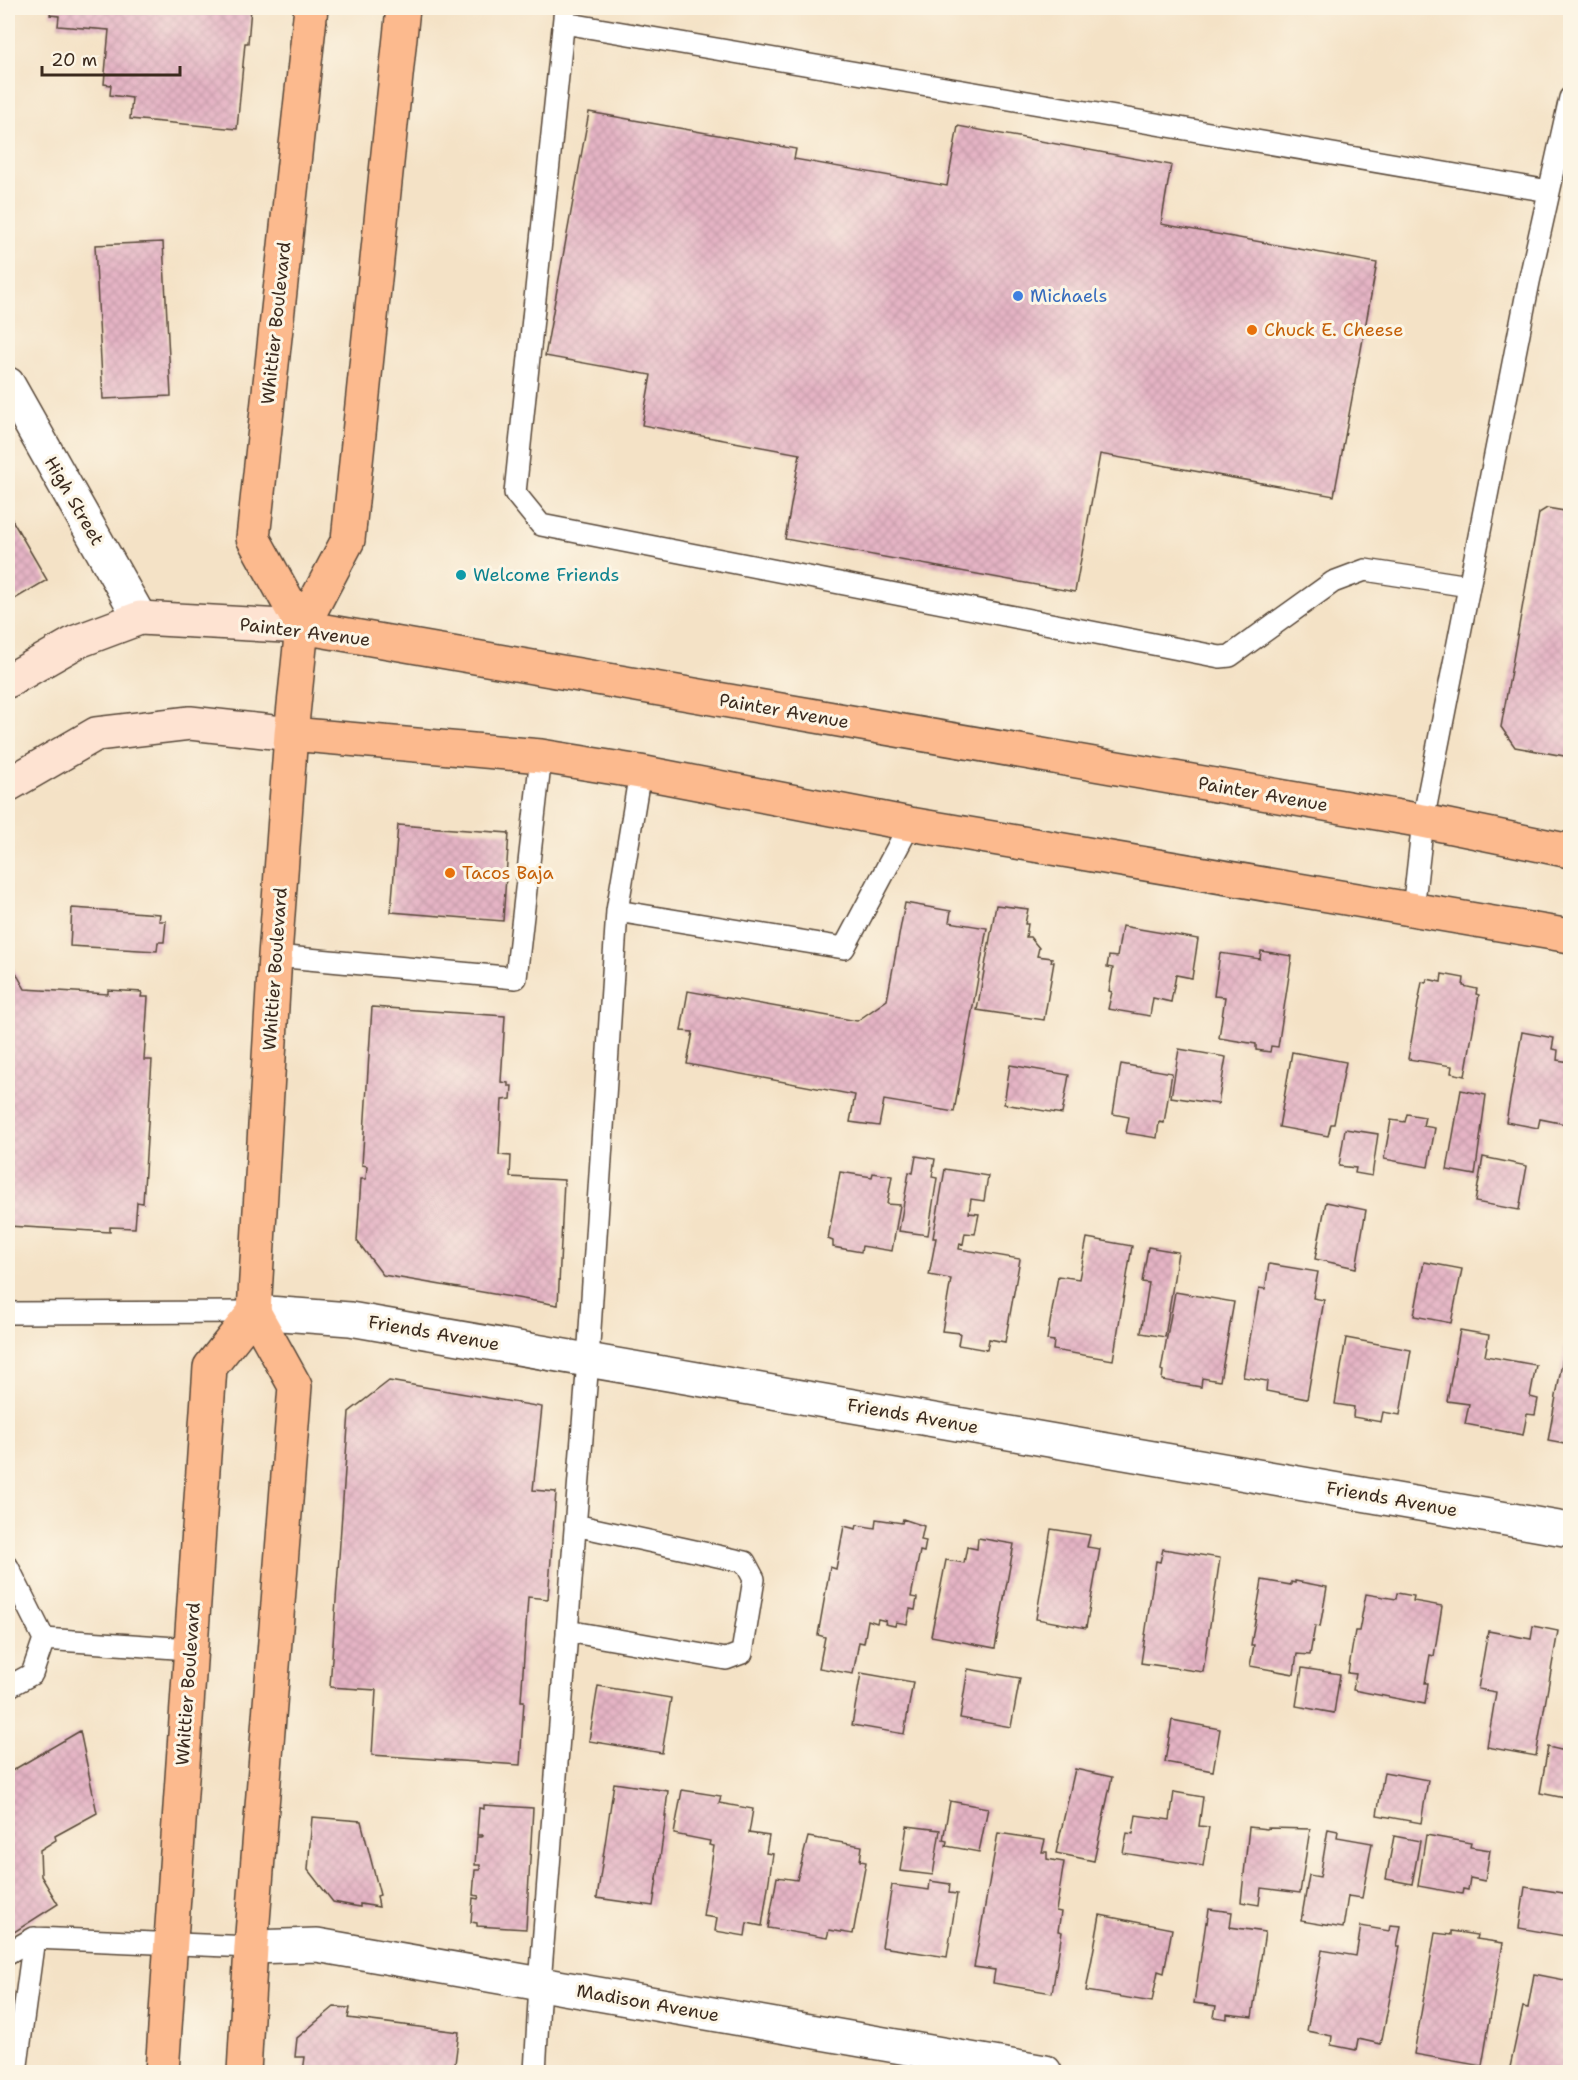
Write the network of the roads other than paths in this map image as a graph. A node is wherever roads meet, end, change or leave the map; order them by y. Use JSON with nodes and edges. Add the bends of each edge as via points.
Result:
{"nodes":[{"id":1,"x":310,"y":8,"type":"edge"},
{"id":2,"x":403,"y":8,"type":"edge"},
{"id":3,"x":565,"y":15,"type":"edge"},
{"id":4,"x":1570,"y":98,"type":"edge"},
{"id":5,"x":1549,"y":191,"type":"junction"},
{"id":6,"x":8,"y":384,"type":"edge"},
{"id":7,"x":1469,"y":586,"type":"junction"},
{"id":8,"x":140,"y":618,"type":"junction"},
{"id":9,"x":302,"y":627,"type":"junction"},
{"id":10,"x":8,"y":681,"type":"edge"},
{"id":11,"x":291,"y":734,"type":"junction"},
{"id":12,"x":541,"y":756,"type":"junction"},
{"id":13,"x":640,"y":772,"type":"junction"},
{"id":14,"x":8,"y":785,"type":"edge"},
{"id":15,"x":1423,"y":821,"type":"junction"},
{"id":16,"x":910,"y":824,"type":"junction"},
{"id":17,"x":1570,"y":851,"type":"edge"},
{"id":18,"x":1413,"y":910,"type":"junction"},
{"id":19,"x":617,"y":911,"type":"junction"},
{"id":20,"x":1570,"y":936,"type":"edge"},
{"id":21,"x":275,"y":956,"type":"junction"},
{"id":22,"x":254,"y":1312,"type":"junction"},
{"id":23,"x":8,"y":1313,"type":"edge"},
{"id":24,"x":588,"y":1360,"type":"junction"},
{"id":25,"x":575,"y":1525,"type":"junction"},
{"id":26,"x":1570,"y":1530,"type":"edge"},
{"id":27,"x":8,"y":1567,"type":"edge"},
{"id":28,"x":567,"y":1631,"type":"junction"},
{"id":29,"x":44,"y":1639,"type":"junction"},
{"id":30,"x":190,"y":1649,"type":"junction"},
{"id":31,"x":8,"y":1687,"type":"edge"},
{"id":32,"x":34,"y":1938,"type":"junction"},
{"id":33,"x":171,"y":1943,"type":"junction"},
{"id":34,"x":251,"y":1947,"type":"junction"},
{"id":35,"x":8,"y":1953,"type":"edge"},
{"id":36,"x":540,"y":1984,"type":"junction"},
{"id":37,"x":16,"y":2073,"type":"edge"},
{"id":38,"x":162,"y":2073,"type":"edge"},
{"id":39,"x":244,"y":2073,"type":"edge"},
{"id":40,"x":536,"y":2073,"type":"edge"},
{"id":41,"x":1045,"y":2073,"type":"edge"}],
"edges":[{"from":1,"to":9,"type":"main road","name":"Whittier Boulevard","via":[[253,538]]},
{"from":2,"to":9,"type":"main road","name":"Whittier Boulevard","via":[[348,540]]},
{"from":3,"to":5,"type":"lane"},
{"from":3,"to":7,"type":"lane","via":[[515,493],[541,525],[1220,657],[1230,656],[1333,582],[1365,570]]},
{"from":4,"to":5,"type":"lane"},
{"from":5,"to":7,"type":"lane"},
{"from":6,"to":8,"type":"street","name":"High Street"},
{"from":7,"to":15,"type":"lane"},
{"from":8,"to":9,"type":"main road","name":"Painter Avenue"},
{"from":8,"to":10,"type":"main road","name":"Painter Avenue","via":[[76,642]]},
{"from":9,"to":11,"type":"main road","name":"Whittier Boulevard"},
{"from":9,"to":15,"type":"main road","name":"Painter Avenue"},
{"from":11,"to":12,"type":"main road"},
{"from":11,"to":14,"type":"main road","via":[[190,723],[96,734]]},
{"from":11,"to":21,"type":"main road","name":"Whittier Boulevard"},
{"from":12,"to":13,"type":"main road"},
{"from":12,"to":21,"type":"lane","via":[[516,978]]},
{"from":13,"to":16,"type":"main road"},
{"from":13,"to":19,"type":"lane"},
{"from":15,"to":17,"type":"main road","name":"Painter Avenue"},
{"from":15,"to":18,"type":"lane"},
{"from":16,"to":18,"type":"main road"},
{"from":16,"to":19,"type":"lane","via":[[844,948]]},
{"from":18,"to":20,"type":"main road"},
{"from":19,"to":24,"type":"lane"},
{"from":21,"to":22,"type":"main road","name":"Whittier Boulevard"},
{"from":22,"to":23,"type":"lane"},
{"from":22,"to":24,"type":"street","name":"Friends Avenue","via":[[350,1319]]},
{"from":22,"to":30,"type":"main road","name":"Whittier Boulevard","via":[[210,1367]]},
{"from":22,"to":34,"type":"main road","via":[[295,1386]]},
{"from":24,"to":25,"type":"lane"},
{"from":24,"to":26,"type":"street","name":"Friends Avenue"},
{"from":25,"to":28,"type":"lane"},
{"from":25,"to":28,"type":"lane","via":[[745,1562],[754,1579],[742,1653],[726,1659]]},
{"from":27,"to":29,"type":"lane"},
{"from":28,"to":36,"type":"lane"},
{"from":29,"to":30,"type":"lane"},
{"from":29,"to":31,"type":"lane","via":[[32,1674]]},
{"from":30,"to":33,"type":"main road","name":"Whittier Boulevard"},
{"from":32,"to":33,"type":"lane"},
{"from":32,"to":35,"type":"lane"},
{"from":32,"to":37,"type":"lane"},
{"from":33,"to":34,"type":"lane"},
{"from":33,"to":38,"type":"main road","name":"Whittier Boulevard"},
{"from":34,"to":36,"type":"street","name":"Madison Avenue","via":[[317,1945]]},
{"from":34,"to":39,"type":"main road"},
{"from":36,"to":40,"type":"lane"},
{"from":36,"to":41,"type":"street","name":"Madison Avenue"}]}
